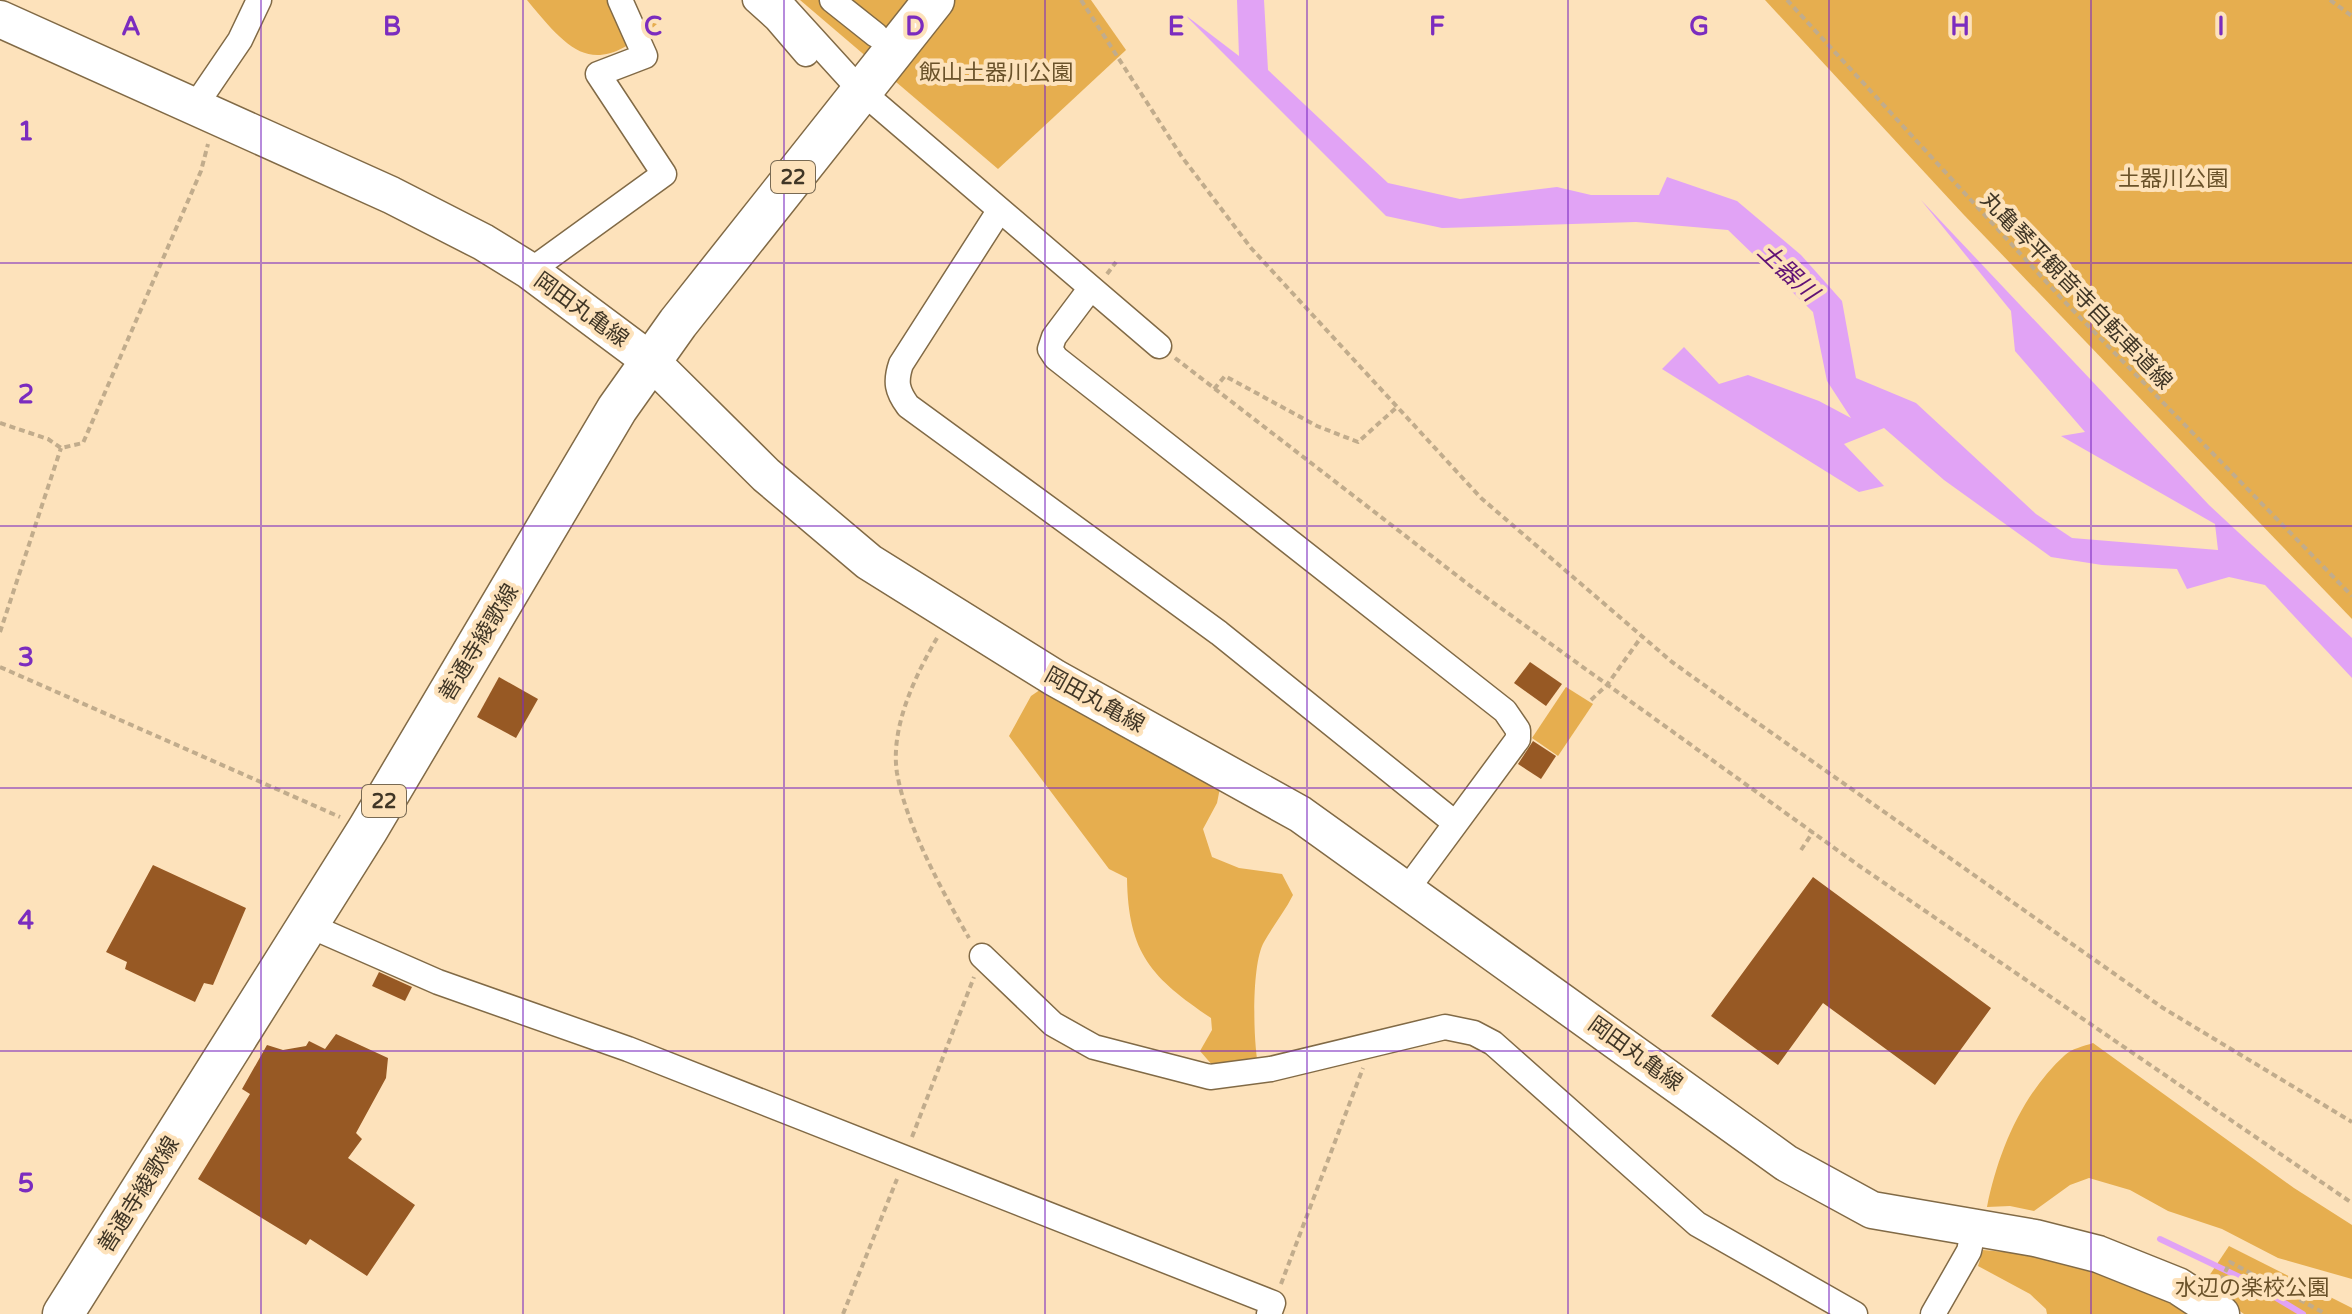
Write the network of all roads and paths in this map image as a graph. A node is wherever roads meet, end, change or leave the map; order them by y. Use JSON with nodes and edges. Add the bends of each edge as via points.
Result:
{"nodes":[{"id":1,"x":259,"y":0,"type":"edge"},
{"id":2,"x":620,"y":0,"type":"edge"},
{"id":3,"x":755,"y":0,"type":"edge"},
{"id":4,"x":778,"y":0,"type":"edge"},
{"id":5,"x":832,"y":0,"type":"edge"},
{"id":6,"x":934,"y":0,"type":"edge"},
{"id":7,"x":1081,"y":0,"type":"edge"},
{"id":8,"x":1787,"y":0,"type":"edge"},
{"id":9,"x":2330,"y":0,"type":"edge"},
{"id":10,"x":2352,"y":16,"type":"edge"},
{"id":11,"x":0,"y":19,"type":"edge"},
{"id":12,"x":876,"y":35,"type":"dead end"},
{"id":13,"x":806,"y":54,"type":"dead end"},
{"id":14,"x":860,"y":90,"type":"junction"},
{"id":15,"x":204,"y":114,"type":"junction"},
{"id":16,"x":999,"y":211,"type":"junction"},
{"id":17,"x":530,"y":271,"type":"junction"},
{"id":18,"x":1090,"y":289,"type":"junction"},
{"id":19,"x":1159,"y":346,"type":"joint"},
{"id":20,"x":652,"y":362,"type":"junction"},
{"id":21,"x":1214,"y":389,"type":"junction"},
{"id":22,"x":1398,"y":406,"type":"junction"},
{"id":23,"x":0,"y":423,"type":"edge"},
{"id":24,"x":61,"y":448,"type":"junction"},
{"id":25,"x":2352,"y":596,"type":"edge"},
{"id":26,"x":952,"y":617,"type":"junction"},
{"id":27,"x":0,"y":632,"type":"edge"},
{"id":28,"x":1642,"y":636,"type":"junction"},
{"id":29,"x":0,"y":667,"type":"edge"},
{"id":30,"x":1607,"y":685,"type":"junction"},
{"id":31,"x":1591,"y":700,"type":"dead end"},
{"id":32,"x":1455,"y":823,"type":"junction"},
{"id":33,"x":368,"y":829,"type":"junction"},
{"id":34,"x":1813,"y":832,"type":"junction"},
{"id":35,"x":1801,"y":850,"type":"dead end"},
{"id":36,"x":1408,"y":888,"type":"junction"},
{"id":37,"x":308,"y":925,"type":"junction"},
{"id":38,"x":982,"y":956,"type":"junction"},
{"id":39,"x":1373,"y":1042,"type":"junction"},
{"id":40,"x":2352,"y":1122,"type":"edge"},
{"id":41,"x":904,"y":1157,"type":"junction"},
{"id":42,"x":2352,"y":1203,"type":"edge"},
{"id":43,"x":1974,"y":1228,"type":"junction"},
{"id":44,"x":2207,"y":1277,"type":"dead end"},
{"id":45,"x":1271,"y":1308,"type":"edge"},
{"id":46,"x":63,"y":1314,"type":"edge"},
{"id":47,"x":843,"y":1314,"type":"edge"},
{"id":48,"x":1855,"y":1314,"type":"edge"},
{"id":49,"x":1933,"y":1314,"type":"edge"},
{"id":50,"x":2221,"y":1314,"type":"edge"},
{"id":51,"x":2326,"y":1314,"type":"edge"}],
"edges":[{"from":1,"to":15,"type":"street"},
{"from":2,"to":17,"type":"street","via":[[645,56],[598,74],[664,174]]},
{"from":3,"to":13,"type":"street"},
{"from":4,"to":14,"type":"street"},
{"from":5,"to":12,"type":"street"},
{"from":6,"to":14,"type":"main road","name":"善通寺綾歌線","number":"22"},
{"from":7,"to":22,"type":"path","via":[[1182,157],[1251,248]]},
{"from":8,"to":25,"type":"path","name":"丸亀琴平観音寺自転車道線","via":[[2020,255]]},
{"from":9,"to":10,"type":"path"},
{"from":11,"to":15,"type":"main road","name":"岡田丸亀線"},
{"from":14,"to":16,"type":"street"},
{"from":14,"to":20,"type":"main road","name":"善通寺綾歌線","number":"22"},
{"from":15,"to":17,"type":"main road","name":"岡田丸亀線","via":[[391,195]]},
{"from":15,"to":24,"type":"path","via":[[201,171],[83,443]]},
{"from":16,"to":18,"type":"street"},
{"from":16,"to":32,"type":"street","via":[[901,364],[896,380],[908,406],[1219,633]]},
{"from":17,"to":20,"type":"main road","name":"岡田丸亀線"},
{"from":18,"to":19,"type":"street"},
{"from":18,"to":32,"type":"street","via":[[1054,337],[1050,349],[1056,358],[1505,711],[1518,730],[1518,739]]},
{"from":19,"to":21,"type":"path"},
{"from":20,"to":26,"type":"main road","name":"岡田丸亀線","via":[[824,527]]},
{"from":20,"to":33,"type":"main road","name":"善通寺綾歌線","number":"22","via":[[617,409]]},
{"from":21,"to":22,"type":"path","via":[[1225,376],[1358,442]]},
{"from":21,"to":30,"type":"path"},
{"from":22,"to":28,"type":"path","via":[[1481,498]]},
{"from":23,"to":24,"type":"path"},
{"from":24,"to":27,"type":"path"},
{"from":26,"to":36,"type":"main road","name":"岡田丸亀線","via":[[1300,814]]},
{"from":26,"to":38,"type":"path","via":[[916,678],[902,717],[897,771],[912,823]]},
{"from":28,"to":30,"type":"path"},
{"from":28,"to":40,"type":"path","via":[[2163,1008]]},
{"from":29,"to":33,"type":"path"},
{"from":30,"to":31,"type":"path"},
{"from":30,"to":34,"type":"path"},
{"from":32,"to":36,"type":"street"},
{"from":33,"to":37,"type":"main road","name":"善通寺綾歌線","number":"22"},
{"from":34,"to":35,"type":"path"},
{"from":34,"to":42,"type":"path"},
{"from":36,"to":43,"type":"main road","name":"岡田丸亀線","via":[[1786,1163],[1872,1210]]},
{"from":37,"to":41,"type":"street","via":[[438,982],[628,1049]]},
{"from":37,"to":46,"type":"main road","name":"善通寺綾歌線","number":"22"},
{"from":38,"to":39,"type":"street","via":[[1053,1024],[1094,1047],[1210,1077],[1271,1069]]},
{"from":38,"to":41,"type":"path"},
{"from":39,"to":45,"type":"path"},
{"from":39,"to":48,"type":"street","via":[[1445,1027],[1493,1043],[1697,1224]]},
{"from":41,"to":45,"type":"street"},
{"from":41,"to":47,"type":"path"},
{"from":43,"to":49,"type":"street","via":[[1969,1251]]},
{"from":43,"to":50,"type":"main road","name":"岡田丸亀線","via":[[2098,1254],[2178,1286]]},
{"from":44,"to":51,"type":"path","via":[[2220,1283],[2230,1262]]}]}
